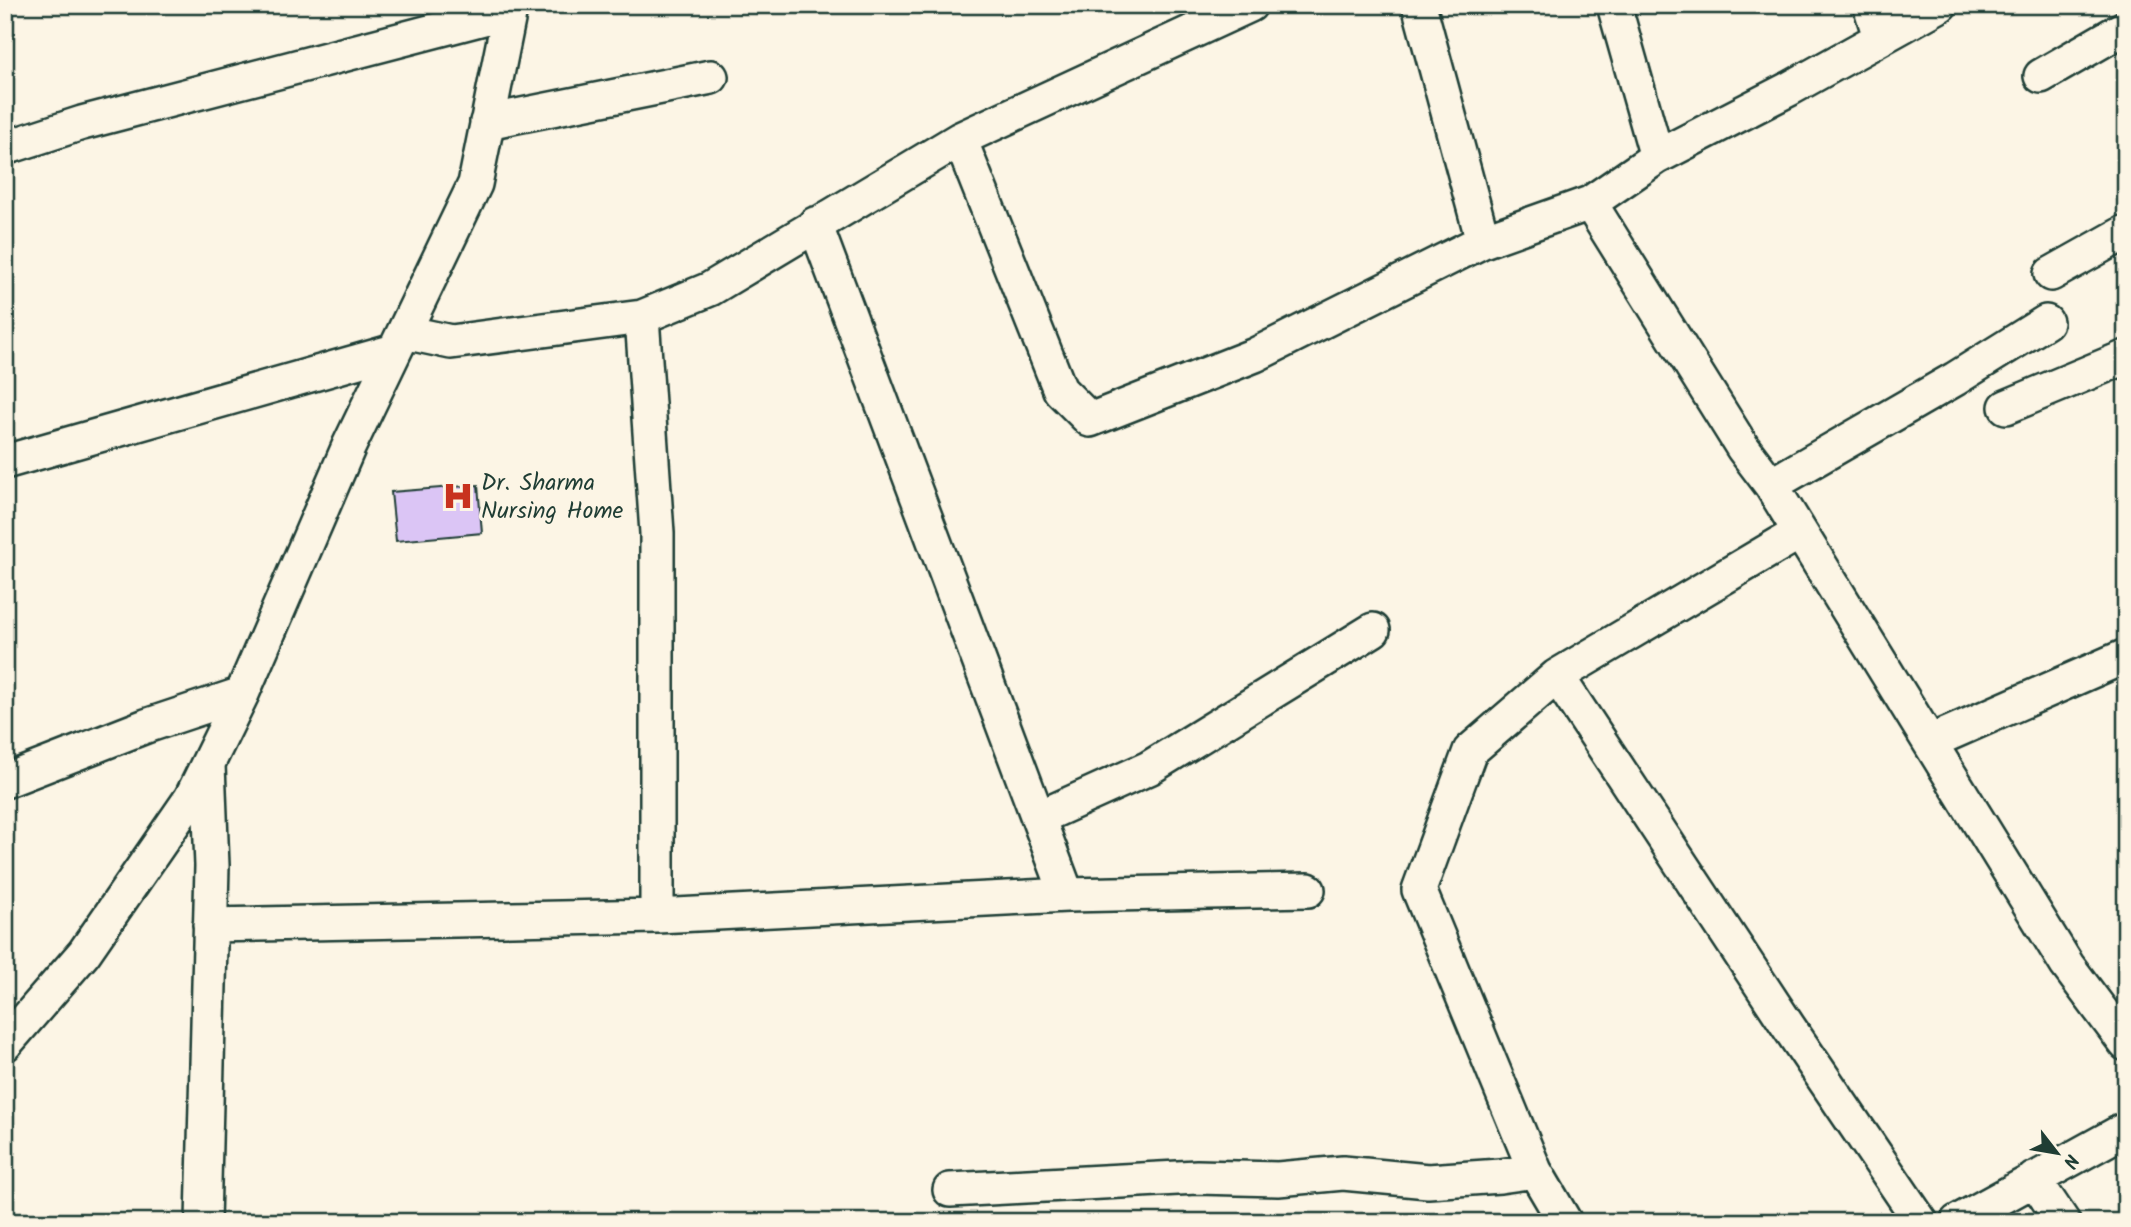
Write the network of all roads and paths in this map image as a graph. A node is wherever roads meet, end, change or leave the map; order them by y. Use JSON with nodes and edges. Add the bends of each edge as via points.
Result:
{"nodes":[{"id":1,"x":1419,"y":5,"type":"edge"},
{"id":2,"x":1614,"y":5,"type":"edge"},
{"id":3,"x":1870,"y":5,"type":"edge"},
{"id":4,"x":1940,"y":5,"type":"edge"},
{"id":5,"x":1240,"y":7,"type":"edge"},
{"id":6,"x":511,"y":8,"type":"edge"},
{"id":7,"x":2126,"y":27,"type":"edge"},
{"id":8,"x":1880,"y":37,"type":"junction"},
{"id":9,"x":2040,"y":76,"type":"dead end"},
{"id":10,"x":711,"y":77,"type":"dead end"},
{"id":11,"x":487,"y":122,"type":"junction"},
{"id":12,"x":960,"y":139,"type":"junction"},
{"id":13,"x":5,"y":148,"type":"edge"},
{"id":14,"x":1657,"y":158,"type":"junction"},
{"id":15,"x":1590,"y":203,"type":"junction"},
{"id":16,"x":815,"y":224,"type":"junction"},
{"id":17,"x":2126,"y":232,"type":"edge"},
{"id":18,"x":1483,"y":241,"type":"junction"},
{"id":19,"x":2051,"y":274,"type":"dead end"},
{"id":20,"x":642,"y":317,"type":"junction"},
{"id":21,"x":2046,"y":322,"type":"dead end"},
{"id":22,"x":399,"y":341,"type":"junction"},
{"id":23,"x":2126,"y":356,"type":"edge"},
{"id":24,"x":2006,"y":407,"type":"dead end"},
{"id":25,"x":5,"y":462,"type":"edge"},
{"id":26,"x":1771,"y":485,"type":"junction"},
{"id":27,"x":1800,"y":532,"type":"junction"},
{"id":28,"x":1373,"y":630,"type":"dead end"},
{"id":29,"x":2126,"y":656,"type":"edge"},
{"id":30,"x":1557,"y":676,"type":"junction"},
{"id":31,"x":243,"y":694,"type":"junction"},
{"id":32,"x":1930,"y":742,"type":"junction"},
{"id":33,"x":208,"y":763,"type":"junction"},
{"id":34,"x":5,"y":781,"type":"edge"},
{"id":35,"x":1038,"y":818,"type":"junction"},
{"id":36,"x":1308,"y":890,"type":"dead end"},
{"id":37,"x":1067,"y":895,"type":"junction"},
{"id":38,"x":657,"y":916,"type":"junction"},
{"id":39,"x":211,"y":925,"type":"junction"},
{"id":40,"x":5,"y":1044,"type":"edge"},
{"id":41,"x":2126,"y":1044,"type":"edge"},
{"id":42,"x":2126,"y":1129,"type":"edge"},
{"id":43,"x":1535,"y":1171,"type":"junction"},
{"id":44,"x":2034,"y":1179,"type":"junction"},
{"id":45,"x":950,"y":1190,"type":"dead end"},
{"id":46,"x":203,"y":1222,"type":"edge"},
{"id":47,"x":1565,"y":1222,"type":"edge"},
{"id":48,"x":1921,"y":1222,"type":"edge"},
{"id":49,"x":1957,"y":1222,"type":"edge"},
{"id":50,"x":2063,"y":1222,"type":"edge"}],
"edges":[{"from":1,"to":18,"type":"street"},
{"from":2,"to":14,"type":"street"},
{"from":3,"to":8,"type":"street"},
{"from":4,"to":8,"type":"street"},
{"from":5,"to":12,"type":"street"},
{"from":6,"to":11,"type":"street"},
{"from":6,"to":13,"type":"street","via":[[82,123]]},
{"from":7,"to":9,"type":"street"},
{"from":8,"to":14,"type":"street"},
{"from":10,"to":11,"type":"street"},
{"from":11,"to":22,"type":"street","via":[[475,184]]},
{"from":12,"to":16,"type":"street"},
{"from":12,"to":18,"type":"street","via":[[1059,390],[1090,420],[1255,355]]},
{"from":14,"to":15,"type":"street"},
{"from":15,"to":18,"type":"street"},
{"from":15,"to":26,"type":"street"},
{"from":16,"to":20,"type":"street","via":[[710,289]]},
{"from":16,"to":35,"type":"street"},
{"from":17,"to":19,"type":"street"},
{"from":20,"to":22,"type":"street","via":[[451,342]]},
{"from":20,"to":38,"type":"street","via":[[657,533]]},
{"from":21,"to":26,"type":"street"},
{"from":22,"to":25,"type":"street"},
{"from":22,"to":31,"type":"street"},
{"from":23,"to":24,"type":"street"},
{"from":26,"to":27,"type":"street"},
{"from":27,"to":30,"type":"street"},
{"from":27,"to":32,"type":"street"},
{"from":28,"to":35,"type":"street","via":[[1149,768]]},
{"from":29,"to":32,"type":"street"},
{"from":30,"to":43,"type":"street","via":[[1469,751],[1419,890]]},
{"from":30,"to":48,"type":"street"},
{"from":31,"to":33,"type":"street"},
{"from":31,"to":34,"type":"street"},
{"from":32,"to":41,"type":"street","via":[[2067,965]]},
{"from":33,"to":39,"type":"street"},
{"from":33,"to":40,"type":"street","via":[[191,798],[84,953]]},
{"from":35,"to":37,"type":"street"},
{"from":36,"to":37,"type":"street"},
{"from":37,"to":38,"type":"street"},
{"from":38,"to":39,"type":"street"},
{"from":39,"to":46,"type":"street"},
{"from":42,"to":44,"type":"street"},
{"from":43,"to":45,"type":"street","via":[[1428,1181],[1343,1173],[1278,1180],[1197,1177]]},
{"from":43,"to":47,"type":"street"},
{"from":44,"to":49,"type":"street"},
{"from":44,"to":50,"type":"street"}]}
